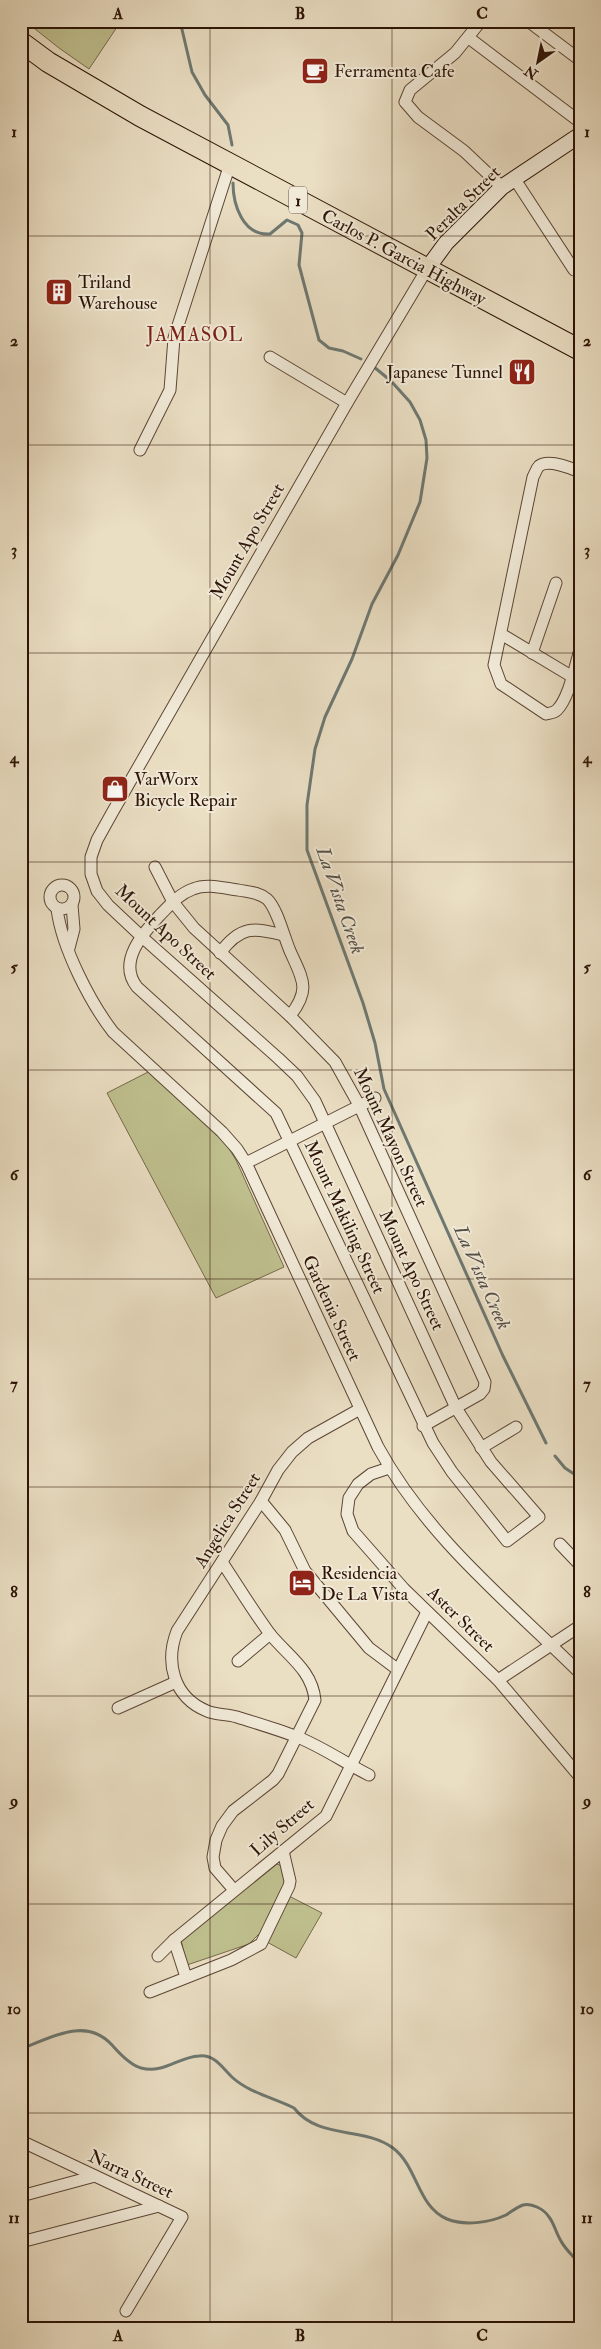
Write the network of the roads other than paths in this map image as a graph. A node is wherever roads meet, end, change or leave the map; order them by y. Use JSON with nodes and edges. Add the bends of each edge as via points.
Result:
{"nodes":[{"id":1,"x":481,"y":21,"type":"edge"},
{"id":2,"x":528,"y":21,"type":"edge"},
{"id":3,"x":469,"y":38,"type":"junction"},
{"id":4,"x":21,"y":42,"type":"edge"},
{"id":5,"x":580,"y":60,"type":"edge"},
{"id":6,"x":580,"y":122,"type":"edge"},
{"id":7,"x":580,"y":135,"type":"edge"},
{"id":8,"x":230,"y":164,"type":"junction"},
{"id":9,"x":508,"y":182,"type":"junction"},
{"id":10,"x":427,"y":269,"type":"junction"},
{"id":11,"x":574,"y":270,"type":"dead end"},
{"id":12,"x":580,"y":350,"type":"edge"},
{"id":13,"x":270,"y":357,"type":"dead end"},
{"id":14,"x":347,"y":403,"type":"junction"},
{"id":15,"x":140,"y":450,"type":"dead end"},
{"id":16,"x":579,"y":469,"type":"edge"},
{"id":17,"x":556,"y":583,"type":"dead end"},
{"id":18,"x":501,"y":634,"type":"junction"},
{"id":19,"x":580,"y":650,"type":"edge"},
{"id":20,"x":532,"y":652,"type":"junction"},
{"id":21,"x":571,"y":676,"type":"junction"},
{"id":22,"x":574,"y":689,"type":"edge"},
{"id":23,"x":155,"y":868,"type":"dead end"},
{"id":24,"x":94,"y":882,"type":"junction"},
{"id":25,"x":73,"y":892,"type":"junction"},
{"id":26,"x":173,"y":902,"type":"junction"},
{"id":27,"x":72,"y":905,"type":"junction"},
{"id":28,"x":57,"y":909,"type":"junction"},
{"id":29,"x":283,"y":935,"type":"junction"},
{"id":30,"x":142,"y":937,"type":"junction"},
{"id":31,"x":69,"y":948,"type":"junction"},
{"id":32,"x":220,"y":953,"type":"junction"},
{"id":33,"x":290,"y":1016,"type":"junction"},
{"id":34,"x":375,"y":1098,"type":"dead end"},
{"id":35,"x":359,"y":1105,"type":"junction"},
{"id":36,"x":325,"y":1122,"type":"junction"},
{"id":37,"x":290,"y":1140,"type":"junction"},
{"id":38,"x":246,"y":1163,"type":"junction"},
{"id":39,"x":456,"y":1408,"type":"junction"},
{"id":40,"x":360,"y":1409,"type":"junction"},
{"id":41,"x":423,"y":1426,"type":"junction"},
{"id":42,"x":516,"y":1427,"type":"dead end"},
{"id":43,"x":481,"y":1448,"type":"junction"},
{"id":44,"x":389,"y":1468,"type":"junction"},
{"id":45,"x":261,"y":1501,"type":"junction"},
{"id":46,"x":539,"y":1517,"type":"joint"},
{"id":47,"x":560,"y":1544,"type":"dead end"},
{"id":48,"x":222,"y":1562,"type":"junction"},
{"id":49,"x":580,"y":1565,"type":"edge"},
{"id":50,"x":427,"y":1612,"type":"junction"},
{"id":51,"x":580,"y":1626,"type":"edge"},
{"id":52,"x":270,"y":1634,"type":"junction"},
{"id":53,"x":551,"y":1644,"type":"junction"},
{"id":54,"x":238,"y":1660,"type":"dead end"},
{"id":55,"x":397,"y":1669,"type":"junction"},
{"id":56,"x":580,"y":1673,"type":"edge"},
{"id":57,"x":498,"y":1680,"type":"junction"},
{"id":58,"x":176,"y":1682,"type":"junction"},
{"id":59,"x":118,"y":1708,"type":"dead end"},
{"id":60,"x":297,"y":1737,"type":"junction"},
{"id":61,"x":351,"y":1766,"type":"junction"},
{"id":62,"x":370,"y":1775,"type":"dead end"},
{"id":63,"x":580,"y":1777,"type":"edge"},
{"id":64,"x":283,"y":1851,"type":"junction"},
{"id":65,"x":234,"y":1890,"type":"junction"},
{"id":66,"x":174,"y":1940,"type":"junction"},
{"id":67,"x":158,"y":1956,"type":"dead end"},
{"id":68,"x":186,"y":1977,"type":"junction"},
{"id":69,"x":150,"y":1992,"type":"dead end"},
{"id":70,"x":21,"y":2141,"type":"edge"},
{"id":71,"x":35,"y":2148,"type":"junction"},
{"id":72,"x":21,"y":2151,"type":"edge"},
{"id":73,"x":95,"y":2176,"type":"junction"},
{"id":74,"x":21,"y":2196,"type":"edge"},
{"id":75,"x":159,"y":2206,"type":"junction"},
{"id":76,"x":21,"y":2242,"type":"edge"},
{"id":77,"x":126,"y":2310,"type":"dead end"}],
"edges":[{"from":1,"to":3,"type":"street"},
{"from":2,"to":5,"type":"street"},
{"from":3,"to":6,"type":"street"},
{"from":3,"to":9,"type":"street","via":[[410,90],[405,102],[418,117]]},
{"from":4,"to":8,"type":"highway","name":"Carlos P. Garcia Highway","number":"1","via":[[101,94]]},
{"from":7,"to":9,"type":"street","name":"Peralta Street"},
{"from":8,"to":10,"type":"highway","name":"Carlos P. Garcia Highway","number":"1"},
{"from":8,"to":15,"type":"street","via":[[174,338],[170,390]]},
{"from":9,"to":10,"type":"street","name":"Peralta Street","via":[[452,237]]},
{"from":9,"to":11,"type":"street"},
{"from":10,"to":12,"type":"highway","name":"Carlos P. Garcia Highway","number":"1"},
{"from":10,"to":14,"type":"street","name":"Mount Apo Street"},
{"from":13,"to":14,"type":"street"},
{"from":14,"to":24,"type":"street","name":"Mount Apo Street","via":[[97,840],[90,862]]},
{"from":16,"to":18,"type":"street","via":[[542,465],[533,477]]},
{"from":17,"to":20,"type":"street"},
{"from":18,"to":20,"type":"street"},
{"from":18,"to":22,"type":"street","via":[[494,665],[501,684],[546,714],[557,710]]},
{"from":19,"to":21,"type":"street"},
{"from":20,"to":21,"type":"street"},
{"from":21,"to":22,"type":"street"},
{"from":23,"to":26,"type":"street","name":"Mount Mayon Street"},
{"from":24,"to":25,"type":"street"},
{"from":24,"to":30,"type":"street","name":"Mount Apo Street","via":[[108,905]]},
{"from":25,"to":27,"type":"street"},
{"from":25,"to":28,"type":"street","via":[[64,885],[52,889],[49,900]]},
{"from":26,"to":29,"type":"street","name":"Mount Makiling Street","via":[[199,887],[213,886],[254,893],[271,903]]},
{"from":26,"to":30,"type":"street","name":"Mount Makiling Street"},
{"from":26,"to":32,"type":"street","name":"Mount Mayon Street"},
{"from":27,"to":28,"type":"street","via":[[64,910]]},
{"from":27,"to":31,"type":"street","via":[[74,929]]},
{"from":28,"to":31,"type":"street","name":"Gardenia Street","via":[[60,928]]},
{"from":29,"to":32,"type":"street","via":[[266,930],[243,931],[228,941]]},
{"from":29,"to":33,"type":"street","name":"Mount Makiling Street","via":[[304,988],[300,1004]]},
{"from":30,"to":36,"type":"street","name":"Mount Apo Street","via":[[297,1076],[315,1100]]},
{"from":30,"to":37,"type":"street","name":"Mount Makiling Street","via":[[130,964],[134,983],[266,1102],[276,1113]]},
{"from":31,"to":38,"type":"street","name":"Gardenia Street","via":[[90,996],[113,1032],[222,1132]]},
{"from":32,"to":33,"type":"street","name":"Mount Mayon Street"},
{"from":33,"to":35,"type":"street","name":"Mount Mayon Street","via":[[335,1062]]},
{"from":34,"to":35,"type":"street"},
{"from":35,"to":36,"type":"street"},
{"from":35,"to":39,"type":"street","name":"Mount Mayon Street","via":[[484,1379],[484,1389],[480,1394]]},
{"from":36,"to":37,"type":"street"},
{"from":36,"to":39,"type":"street","name":"Mount Apo Street"},
{"from":37,"to":38,"type":"street"},
{"from":37,"to":41,"type":"street","name":"Mount Makiling Street"},
{"from":38,"to":40,"type":"street","name":"Gardenia Street"},
{"from":39,"to":41,"type":"street"},
{"from":39,"to":43,"type":"street","name":"Mount Apo Street"},
{"from":40,"to":44,"type":"street","name":"Gardenia Street"},
{"from":40,"to":45,"type":"street","name":"Angelica Street","via":[[308,1438],[292,1452]]},
{"from":41,"to":46,"type":"street","name":"Mount Makiling Street","via":[[452,1472],[507,1542]]},
{"from":42,"to":43,"type":"street"},
{"from":43,"to":46,"type":"street","name":"Mount Apo Street"},
{"from":44,"to":50,"type":"street","name":"Aster Street","via":[[371,1474],[358,1484],[349,1498],[347,1514],[353,1530]]},
{"from":44,"to":53,"type":"street","name":"Gardenia Street","via":[[446,1542]]},
{"from":45,"to":48,"type":"street","name":"Angelica Street"},
{"from":45,"to":55,"type":"street","via":[[285,1530],[305,1571],[369,1648]]},
{"from":47,"to":49,"type":"street"},
{"from":48,"to":52,"type":"street"},
{"from":48,"to":58,"type":"street","name":"Angelica Street","via":[[177,1631],[171,1647]]},
{"from":50,"to":55,"type":"street","name":"Lily Street"},
{"from":50,"to":57,"type":"street","name":"Aster Street"},
{"from":51,"to":53,"type":"street"},
{"from":52,"to":54,"type":"street"},
{"from":52,"to":60,"type":"street","via":[[307,1674],[313,1687],[314,1700]]},
{"from":53,"to":56,"type":"street","name":"Gardenia Street"},
{"from":53,"to":57,"type":"street"},
{"from":55,"to":61,"type":"street","name":"Lily Street"},
{"from":57,"to":63,"type":"street","name":"Aster Street"},
{"from":58,"to":59,"type":"street"},
{"from":58,"to":60,"type":"street","via":[[186,1696],[208,1711]]},
{"from":60,"to":61,"type":"street"},
{"from":60,"to":65,"type":"street","via":[[273,1780],[233,1811],[216,1840],[215,1868]]},
{"from":61,"to":62,"type":"street"},
{"from":61,"to":64,"type":"street","name":"Lily Street","via":[[326,1816]]},
{"from":64,"to":65,"type":"street","name":"Lily Street"},
{"from":64,"to":68,"type":"street","via":[[289,1886],[261,1944],[231,1960]]},
{"from":65,"to":66,"type":"street","name":"Lily Street"},
{"from":66,"to":67,"type":"street","name":"Lily Street"},
{"from":66,"to":68,"type":"street"},
{"from":68,"to":69,"type":"street"},
{"from":70,"to":71,"type":"street","name":"Narra Street"},
{"from":71,"to":72,"type":"street"},
{"from":71,"to":73,"type":"street","name":"Narra Street"},
{"from":73,"to":74,"type":"street"},
{"from":73,"to":75,"type":"street","name":"Narra Street"},
{"from":75,"to":76,"type":"street"},
{"from":75,"to":77,"type":"street","name":"Narra Street","via":[[182,2217]]}]}
